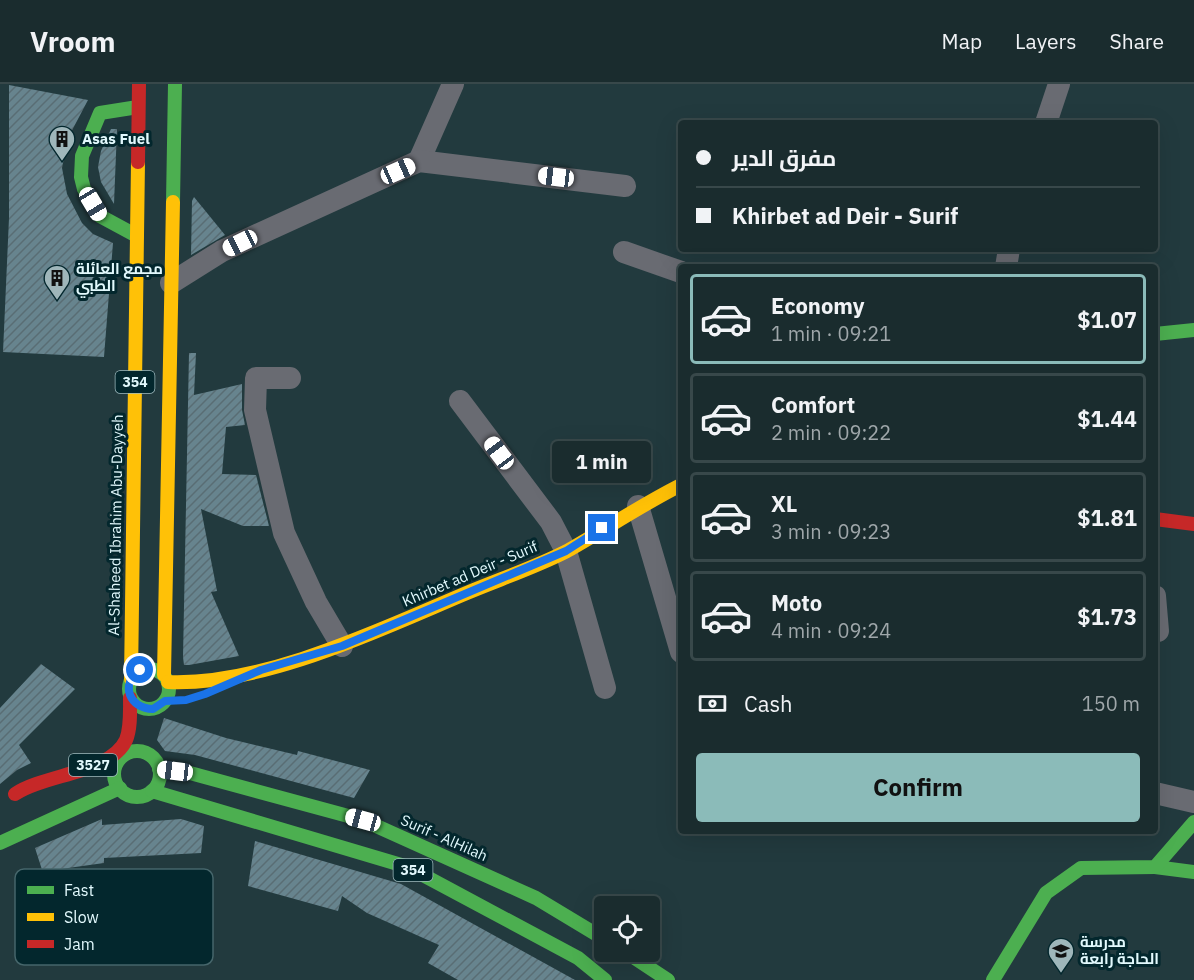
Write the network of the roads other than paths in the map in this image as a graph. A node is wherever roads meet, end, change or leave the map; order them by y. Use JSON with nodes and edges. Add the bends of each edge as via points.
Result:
{"nodes":[{"id":1,"x":139,"y":84,"type":"edge"},
{"id":2,"x":175,"y":84,"type":"edge"},
{"id":3,"x":453,"y":84,"type":"edge"},
{"id":4,"x":1059,"y":84,"type":"edge"},
{"id":5,"x":138,"y":107,"type":"junction"},
{"id":6,"x":100,"y":113,"type":"junction"},
{"id":7,"x":1047,"y":120,"type":"edge"},
{"id":8,"x":81,"y":126,"type":"dead end"},
{"id":9,"x":419,"y":161,"type":"junction"},
{"id":10,"x":67,"y":183,"type":"dead end"},
{"id":11,"x":625,"y":186,"type":"dead end"},
{"id":12,"x":100,"y":216,"type":"junction"},
{"id":13,"x":137,"y":236,"type":"junction"},
{"id":14,"x":624,"y":252,"type":"dead end"},
{"id":15,"x":678,"y":271,"type":"edge"},
{"id":16,"x":171,"y":283,"type":"junction"},
{"id":17,"x":1194,"y":330,"type":"edge"},
{"id":18,"x":1158,"y":334,"type":"edge"},
{"id":19,"x":290,"y":378,"type":"dead end"},
{"id":20,"x":460,"y":401,"type":"dead end"},
{"id":21,"x":678,"y":486,"type":"edge"},
{"id":22,"x":638,"y":506,"type":"junction"},
{"id":23,"x":1158,"y":519,"type":"edge"},
{"id":24,"x":1194,"y":524,"type":"edge"},
{"id":25,"x":566,"y":551,"type":"junction"},
{"id":26,"x":678,"y":642,"type":"edge"},
{"id":27,"x":342,"y":646,"type":"junction"},
{"id":28,"x":261,"y":670,"type":"junction"},
{"id":29,"x":131,"y":679,"type":"junction"},
{"id":30,"x":166,"y":679,"type":"junction"},
{"id":31,"x":605,"y":688,"type":"dead end"},
{"id":32,"x":147,"y":710,"type":"junction"},
{"id":33,"x":144,"y":746,"type":"junction"},
{"id":34,"x":116,"y":764,"type":"junction"},
{"id":35,"x":159,"y":769,"type":"junction"},
{"id":36,"x":190,"y":773,"type":"junction"},
{"id":37,"x":120,"y":788,"type":"junction"},
{"id":38,"x":152,"y":790,"type":"junction"},
{"id":39,"x":15,"y":794,"type":"junction"},
{"id":40,"x":1158,"y":795,"type":"edge"},
{"id":41,"x":0,"y":800,"type":"edge"},
{"id":42,"x":1194,"y":802,"type":"edge"},
{"id":43,"x":200,"y":806,"type":"junction"},
{"id":44,"x":77,"y":808,"type":"junction"},
{"id":45,"x":110,"y":808,"type":"dead end"},
{"id":46,"x":161,"y":811,"type":"dead end"},
{"id":47,"x":1194,"y":822,"type":"edge"},
{"id":48,"x":0,"y":843,"type":"edge"},
{"id":49,"x":1155,"y":867,"type":"junction"},
{"id":50,"x":1194,"y":872,"type":"edge"},
{"id":51,"x":594,"y":933,"type":"edge"},
{"id":52,"x":641,"y":962,"type":"edge"},
{"id":53,"x":1000,"y":979,"type":"edge"},
{"id":54,"x":605,"y":980,"type":"edge"},
{"id":55,"x":668,"y":980,"type":"edge"}],
"edges":[{"from":1,"to":5,"type":"main road","name":"Al-Shaheed Ibrahim Abu-Dayyeh","number":"354"},
{"from":2,"to":16,"type":"main road","number":"354"},
{"from":3,"to":9,"type":"street"},
{"from":4,"to":7,"type":"street"},
{"from":5,"to":6,"type":"main road"},
{"from":5,"to":13,"type":"main road","name":"Al-Shaheed Ibrahim Abu-Dayyeh","number":"354"},
{"from":6,"to":8,"type":"main road"},
{"from":6,"to":12,"type":"main road","via":[[88,133],[79,168],[85,192]]},
{"from":9,"to":11,"type":"street"},
{"from":9,"to":16,"type":"street","via":[[222,251]]},
{"from":10,"to":12,"type":"main road","via":[[77,199]]},
{"from":12,"to":13,"type":"main road"},
{"from":13,"to":29,"type":"main road","name":"Al-Shaheed Ibrahim Abu-Dayyeh","number":"354"},
{"from":14,"to":15,"type":"street"},
{"from":16,"to":30,"type":"main road","number":"354"},
{"from":17,"to":18,"type":"main road"},
{"from":19,"to":27,"type":"street","via":[[256,378],[255,410],[284,533],[316,602]]},
{"from":20,"to":25,"type":"street","via":[[551,522]]},
{"from":21,"to":22,"type":"main road","name":"Khirbet ad Deir - Surif"},
{"from":22,"to":25,"type":"main road","name":"Khirbet ad Deir - Surif"},
{"from":22,"to":26,"type":"street"},
{"from":23,"to":24,"type":"main road"},
{"from":25,"to":27,"type":"main road","name":"Khirbet ad Deir - Surif"},
{"from":25,"to":31,"type":"street"},
{"from":27,"to":28,"type":"main road","name":"Khirbet ad Deir - Surif"},
{"from":28,"to":30,"type":"main road","name":"Khirbet ad Deir - Surif","via":[[190,683]]},
{"from":28,"to":32,"type":"main road","name":"Khirbet ad Deir - Surif","via":[[191,698]]},
{"from":29,"to":30,"type":"main road","name":"Khirbet ad Deir - Surif","via":[[147,669]]},
{"from":29,"to":32,"type":"main road","number":"354"},
{"from":30,"to":32,"type":"main road","number":"354","via":[[169,688]]},
{"from":32,"to":33,"type":"main road","number":"354"},
{"from":32,"to":39,"type":"main road","number":"3527","via":[[112,756],[99,764],[45,777]]},
{"from":33,"to":34,"type":"main road","via":[[125,754]]},
{"from":33,"to":35,"type":"main road"},
{"from":33,"to":36,"type":"main road"},
{"from":34,"to":37,"type":"main road","via":[[115,779]]},
{"from":34,"to":39,"type":"main road","number":"3527"},
{"from":35,"to":36,"type":"main road"},
{"from":35,"to":38,"type":"main road","via":[[159,782]]},
{"from":36,"to":51,"type":"main road","name":"Surif - AlHilah","via":[[363,820],[536,898]]},
{"from":37,"to":38,"type":"main road","number":"354","via":[[136,796]]},
{"from":37,"to":44,"type":"main road","number":"3527"},
{"from":38,"to":43,"type":"main road","number":"354"},
{"from":39,"to":41,"type":"main road","number":"3527"},
{"from":40,"to":42,"type":"street"},
{"from":43,"to":46,"type":"main road","via":[[171,805]]},
{"from":43,"to":54,"type":"main road","number":"354","via":[[408,867],[578,958]]},
{"from":44,"to":45,"type":"main road"},
{"from":44,"to":48,"type":"main road","number":"3527"},
{"from":47,"to":49,"type":"main road"},
{"from":49,"to":50,"type":"main road"},
{"from":49,"to":53,"type":"main road","via":[[1081,868],[1046,893]]},
{"from":52,"to":55,"type":"main road"}]}
